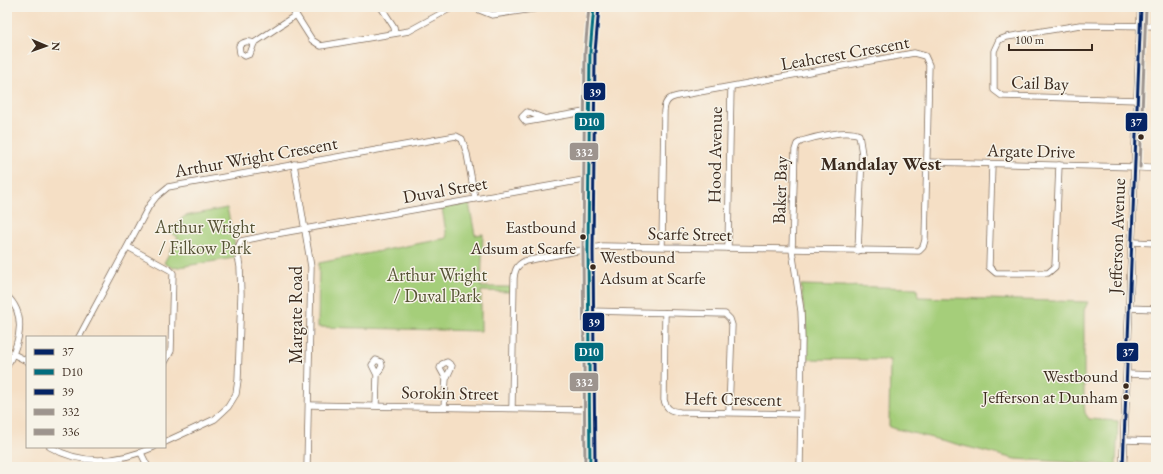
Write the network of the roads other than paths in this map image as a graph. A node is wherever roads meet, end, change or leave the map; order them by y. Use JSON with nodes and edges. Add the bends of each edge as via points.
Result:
{"nodes":[{"id":1,"x":291,"y":7,"type":"edge"},
{"id":2,"x":381,"y":7,"type":"edge"},
{"id":3,"x":453,"y":7,"type":"edge"},
{"id":4,"x":472,"y":7,"type":"edge"},
{"id":5,"x":546,"y":7,"type":"edge"},
{"id":6,"x":594,"y":7,"type":"edge"},
{"id":7,"x":1141,"y":7,"type":"edge"},
{"id":8,"x":296,"y":15,"type":"junction"},
{"id":9,"x":1140,"y":25,"type":"junction"},
{"id":10,"x":1156,"y":26,"type":"edge"},
{"id":11,"x":395,"y":34,"type":"junction"},
{"id":12,"x":254,"y":43,"type":"dead end"},
{"id":13,"x":731,"y":87,"type":"junction"},
{"id":14,"x":1138,"y":100,"type":"junction"},
{"id":15,"x":590,"y":111,"type":"junction"},
{"id":16,"x":543,"y":118,"type":"dead end"},
{"id":17,"x":927,"y":162,"type":"junction"},
{"id":18,"x":294,"y":164,"type":"junction"},
{"id":19,"x":992,"y":164,"type":"junction"},
{"id":20,"x":1058,"y":165,"type":"junction"},
{"id":21,"x":1135,"y":167,"type":"junction"},
{"id":22,"x":1155,"y":167,"type":"edge"},
{"id":23,"x":589,"y":179,"type":"junction"},
{"id":24,"x":475,"y":198,"type":"junction"},
{"id":25,"x":305,"y":229,"type":"junction"},
{"id":26,"x":1132,"y":242,"type":"junction"},
{"id":27,"x":1156,"y":243,"type":"edge"},
{"id":28,"x":128,"y":247,"type":"junction"},
{"id":29,"x":662,"y":247,"type":"junction"},
{"id":30,"x":728,"y":248,"type":"junction"},
{"id":31,"x":588,"y":250,"type":"junction"},
{"id":32,"x":792,"y":250,"type":"junction"},
{"id":33,"x":858,"y":251,"type":"junction"},
{"id":34,"x":7,"y":296,"type":"edge"},
{"id":35,"x":1129,"y":308,"type":"junction"},
{"id":36,"x":1156,"y":309,"type":"edge"},
{"id":37,"x":589,"y":311,"type":"junction"},
{"id":38,"x":665,"y":313,"type":"junction"},
{"id":39,"x":80,"y":336,"type":"edge"},
{"id":40,"x":13,"y":354,"type":"junction"},
{"id":41,"x":26,"y":360,"type":"edge"},
{"id":42,"x":166,"y":360,"type":"edge"},
{"id":43,"x":7,"y":366,"type":"edge"},
{"id":44,"x":1127,"y":374,"type":"junction"},
{"id":45,"x":377,"y":375,"type":"dead end"},
{"id":46,"x":1156,"y":375,"type":"edge"},
{"id":47,"x":446,"y":379,"type":"dead end"},
{"id":48,"x":309,"y":405,"type":"junction"},
{"id":49,"x":376,"y":405,"type":"junction"},
{"id":50,"x":444,"y":407,"type":"junction"},
{"id":51,"x":512,"y":408,"type":"junction"},
{"id":52,"x":590,"y":410,"type":"junction"},
{"id":53,"x":729,"y":412,"type":"junction"},
{"id":54,"x":800,"y":414,"type":"junction"},
{"id":55,"x":1125,"y":440,"type":"junction"},
{"id":56,"x":1156,"y":441,"type":"edge"},
{"id":57,"x":166,"y":442,"type":"edge"},
{"id":58,"x":52,"y":448,"type":"edge"},
{"id":59,"x":152,"y":448,"type":"edge"},
{"id":60,"x":141,"y":453,"type":"junction"},
{"id":61,"x":148,"y":467,"type":"edge"},
{"id":62,"x":307,"y":467,"type":"edge"},
{"id":63,"x":590,"y":467,"type":"edge"},
{"id":64,"x":800,"y":467,"type":"edge"},
{"id":65,"x":1123,"y":467,"type":"edge"}],
"edges":[{"from":1,"to":8,"type":"street"},
{"from":2,"to":11,"type":"street","via":[[394,27]]},
{"from":3,"to":11,"type":"street","via":[[421,26]]},
{"from":4,"to":5,"type":"street","via":[[492,16]]},
{"from":6,"to":15,"type":"street","via":[[590,52]]},
{"from":7,"to":9,"type":"street","name":"Jefferson Avenue"},
{"from":8,"to":11,"type":"street","via":[[312,40],[321,46]]},
{"from":8,"to":12,"type":"street"},
{"from":9,"to":10,"type":"street"},
{"from":9,"to":14,"type":"street","name":"Jefferson Avenue"},
{"from":9,"to":14,"type":"street","name":"Cail Bay","via":[[1080,24],[1007,37],[999,40],[994,51],[994,90],[1002,96]]},
{"from":13,"to":17,"type":"street","name":"Leahcrest Crescent","via":[[920,54],[925,56],[929,65]]},
{"from":13,"to":29,"type":"street","name":"Leahcrest Crescent","via":[[674,97],[664,104]]},
{"from":13,"to":30,"type":"street","name":"Hood Avenue"},
{"from":14,"to":21,"type":"street","name":"Jefferson Avenue"},
{"from":15,"to":16,"type":"street"},
{"from":15,"to":23,"type":"street"},
{"from":17,"to":19,"type":"street","name":"Argate Drive"},
{"from":17,"to":33,"type":"street","name":"Leahcrest Crescent","via":[[923,247],[913,252]]},
{"from":18,"to":24,"type":"street","name":"Arthur Wright Crescent","via":[[456,136],[462,139],[467,154]]},
{"from":18,"to":25,"type":"street","name":"Margate Road"},
{"from":18,"to":28,"type":"street","name":"Arthur Wright Crescent","via":[[168,187],[156,197]]},
{"from":19,"to":20,"type":"street","name":"Argate Drive"},
{"from":19,"to":20,"type":"street","via":[[989,267],[996,273],[1048,273],[1055,267]]},
{"from":20,"to":21,"type":"street","name":"Argate Drive"},
{"from":21,"to":22,"type":"street"},
{"from":21,"to":26,"type":"street","name":"Jefferson Avenue"},
{"from":23,"to":24,"type":"street","name":"Duval Street"},
{"from":23,"to":31,"type":"street"},
{"from":24,"to":25,"type":"street","name":"Duval Street"},
{"from":25,"to":48,"type":"street","name":"Margate Road","via":[[311,267]]},
{"from":25,"to":57,"type":"street","via":[[241,241],[237,250],[241,294],[236,394],[228,407],[215,419]]},
{"from":26,"to":27,"type":"street"},
{"from":26,"to":35,"type":"street","name":"Jefferson Avenue"},
{"from":28,"to":39,"type":"street","name":"Arthur Wright Crescent"},
{"from":28,"to":42,"type":"street","via":[[173,273],[171,351]]},
{"from":29,"to":30,"type":"street","name":"Scarfe Street"},
{"from":29,"to":31,"type":"street","name":"Scarfe Street","via":[[603,246]]},
{"from":30,"to":32,"type":"street","name":"Scarfe Street"},
{"from":31,"to":37,"type":"street"},
{"from":31,"to":51,"type":"street","name":"Scarfe Street","via":[[525,261],[518,264],[515,270]]},
{"from":32,"to":33,"type":"street","name":"Leahcrest Crescent"},
{"from":32,"to":33,"type":"street","name":"Baker Bay","via":[[794,150],[797,144],[810,139],[853,132],[859,135],[862,147]]},
{"from":32,"to":54,"type":"street","via":[[801,311]]},
{"from":34,"to":40,"type":"street","via":[[17,312],[20,326]]},
{"from":35,"to":36,"type":"street"},
{"from":35,"to":44,"type":"street","name":"Jefferson Avenue"},
{"from":37,"to":38,"type":"street"},
{"from":37,"to":52,"type":"street"},
{"from":38,"to":53,"type":"street","name":"Heft Crescent","via":[[666,407],[671,411],[680,412]]},
{"from":38,"to":53,"type":"street","via":[[726,314],[730,319],[732,332]]},
{"from":40,"to":41,"type":"street"},
{"from":40,"to":43,"type":"street"},
{"from":44,"to":46,"type":"street"},
{"from":44,"to":55,"type":"street","name":"Jefferson Avenue"},
{"from":45,"to":49,"type":"street"},
{"from":47,"to":50,"type":"street"},
{"from":48,"to":49,"type":"street","name":"Sorokin Street"},
{"from":48,"to":62,"type":"street","name":"Margate Road"},
{"from":49,"to":50,"type":"street","name":"Sorokin Street"},
{"from":50,"to":51,"type":"street","name":"Sorokin Street"},
{"from":51,"to":52,"type":"street","name":"Sorokin Street"},
{"from":52,"to":63,"type":"street"},
{"from":53,"to":54,"type":"street","name":"Heft Crescent"},
{"from":54,"to":64,"type":"street"},
{"from":55,"to":56,"type":"street"},
{"from":55,"to":65,"type":"street","name":"Jefferson Avenue"},
{"from":58,"to":60,"type":"street","via":[[78,459],[120,459]]},
{"from":59,"to":60,"type":"street"},
{"from":60,"to":61,"type":"street"}]}
